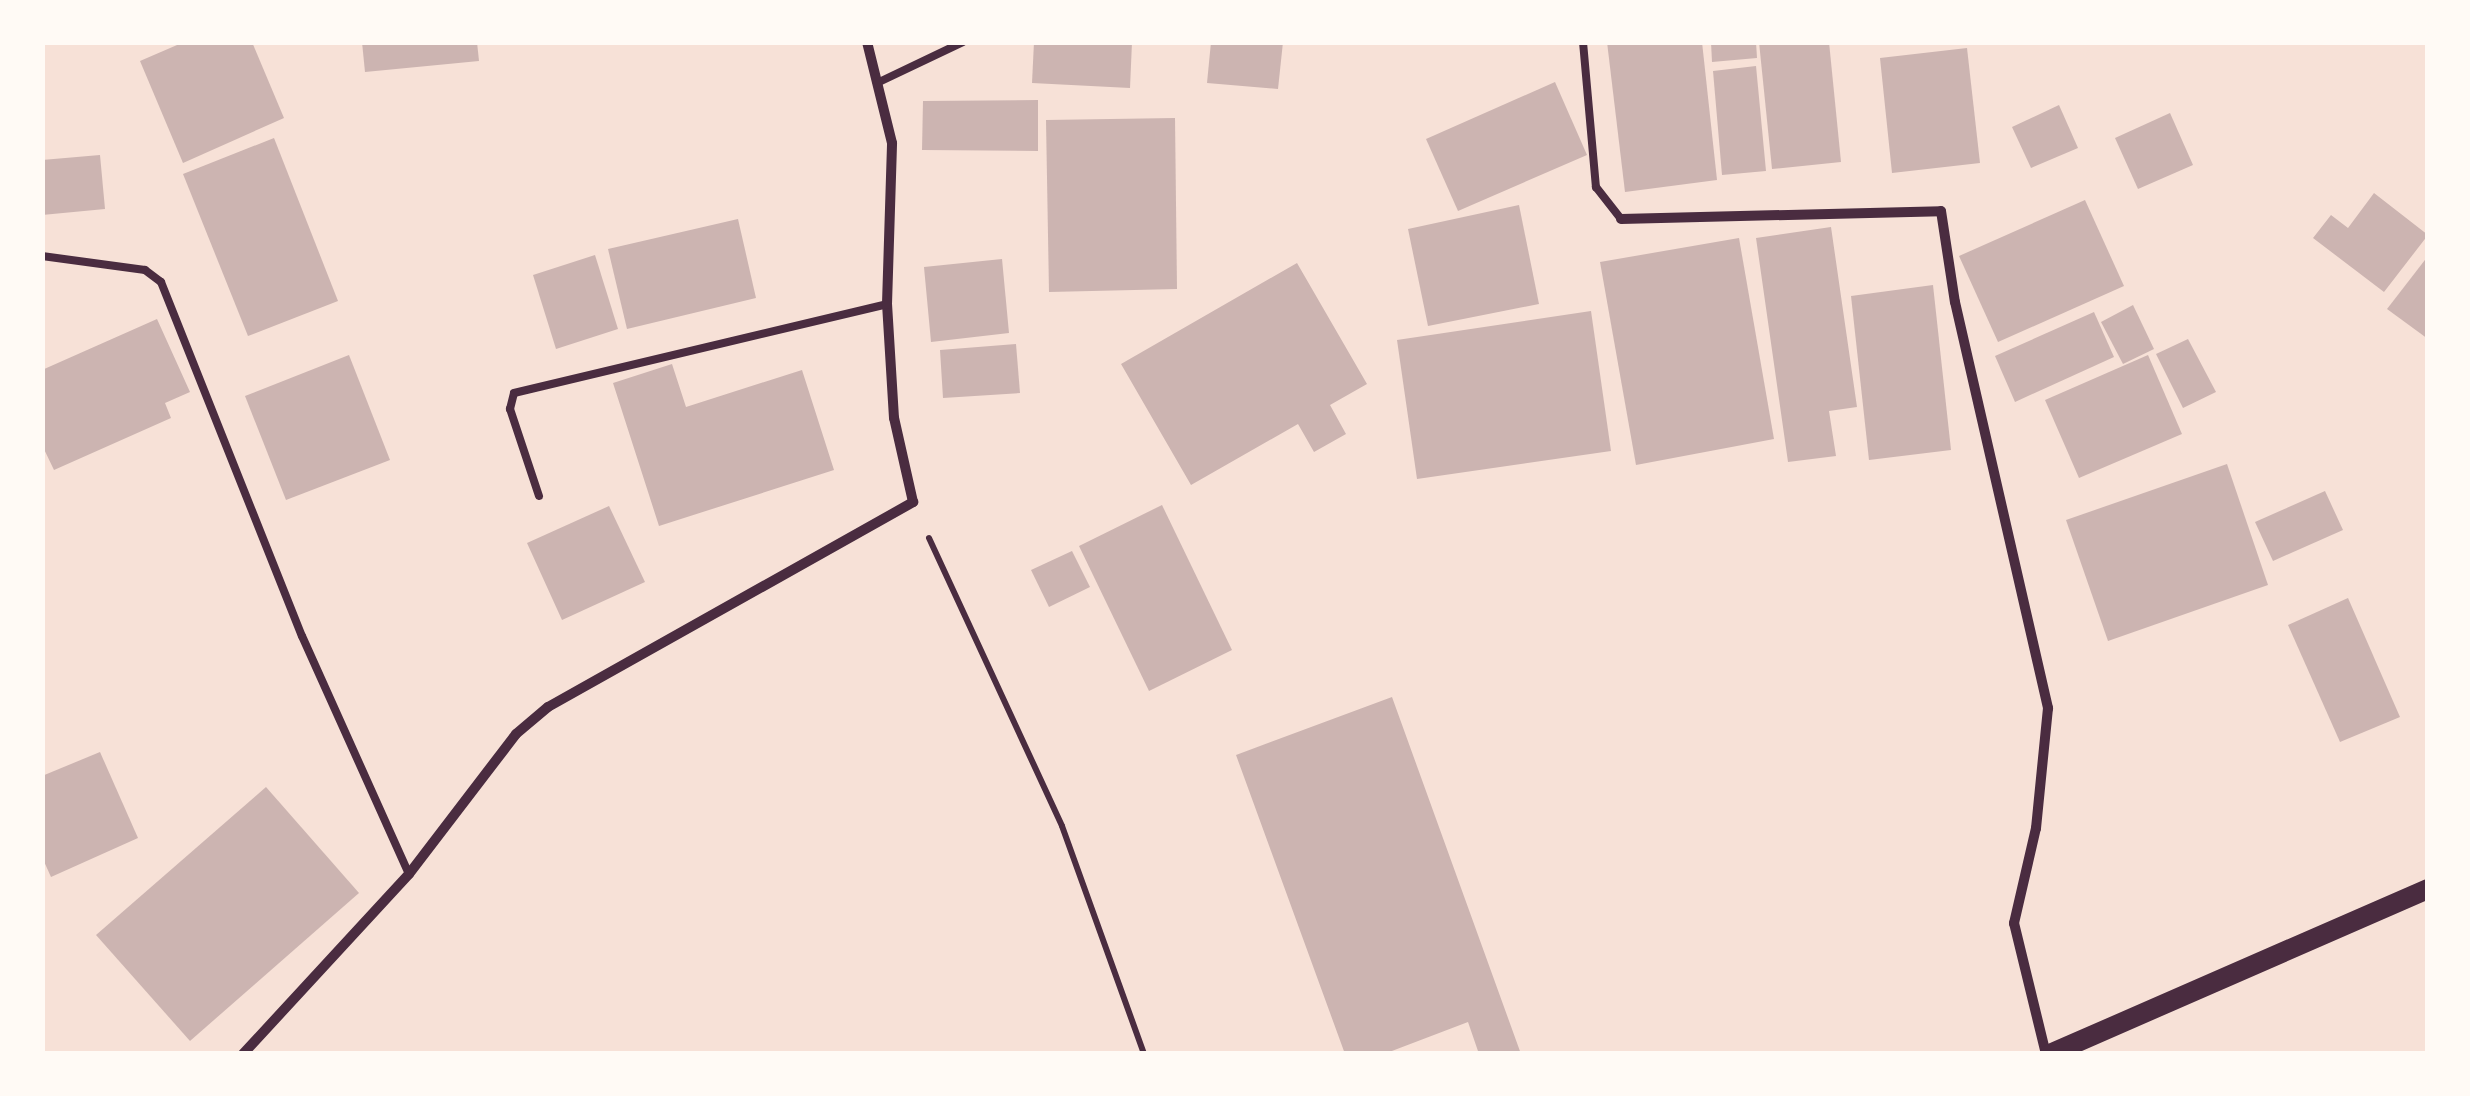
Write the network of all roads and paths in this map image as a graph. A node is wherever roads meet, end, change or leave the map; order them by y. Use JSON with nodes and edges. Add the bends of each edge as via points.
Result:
{"nodes":[{"id":1,"x":867,"y":42,"type":"edge"},
{"id":2,"x":963,"y":42,"type":"edge"},
{"id":3,"x":1584,"y":42,"type":"edge"},
{"id":4,"x":878,"y":83,"type":"junction"},
{"id":5,"x":1621,"y":219,"type":"joint"},
{"id":6,"x":42,"y":256,"type":"edge"},
{"id":7,"x":887,"y":304,"type":"junction"},
{"id":8,"x":539,"y":496,"type":"dead end"},
{"id":9,"x":913,"y":502,"type":"junction"},
{"id":10,"x":409,"y":874,"type":"junction"},
{"id":11,"x":2428,"y":890,"type":"edge"},
{"id":12,"x":242,"y":1054,"type":"edge"},
{"id":13,"x":1144,"y":1054,"type":"edge"},
{"id":14,"x":2048,"y":1054,"type":"edge"}],
"edges":[{"from":1,"to":4,"type":"street"},
{"from":2,"to":4,"type":"lane"},
{"from":3,"to":5,"type":"lane","via":[[1596,187]]},
{"from":4,"to":7,"type":"street","via":[[892,143]]},
{"from":5,"to":14,"type":"street","via":[[1941,211],[1955,302],[2048,708],[2036,828],[2014,922]]},
{"from":6,"to":10,"type":"lane","via":[[144,270],[160,282],[302,636]]},
{"from":7,"to":8,"type":"lane","via":[[514,393],[510,408]]},
{"from":7,"to":9,"type":"street","via":[[894,418]]},
{"from":9,"to":10,"type":"street","via":[[548,707],[496,758]]},
{"from":9,"to":13,"type":"path","via":[[1062,826]]},
{"from":10,"to":12,"type":"street"},
{"from":11,"to":14,"type":"main road"}]}
